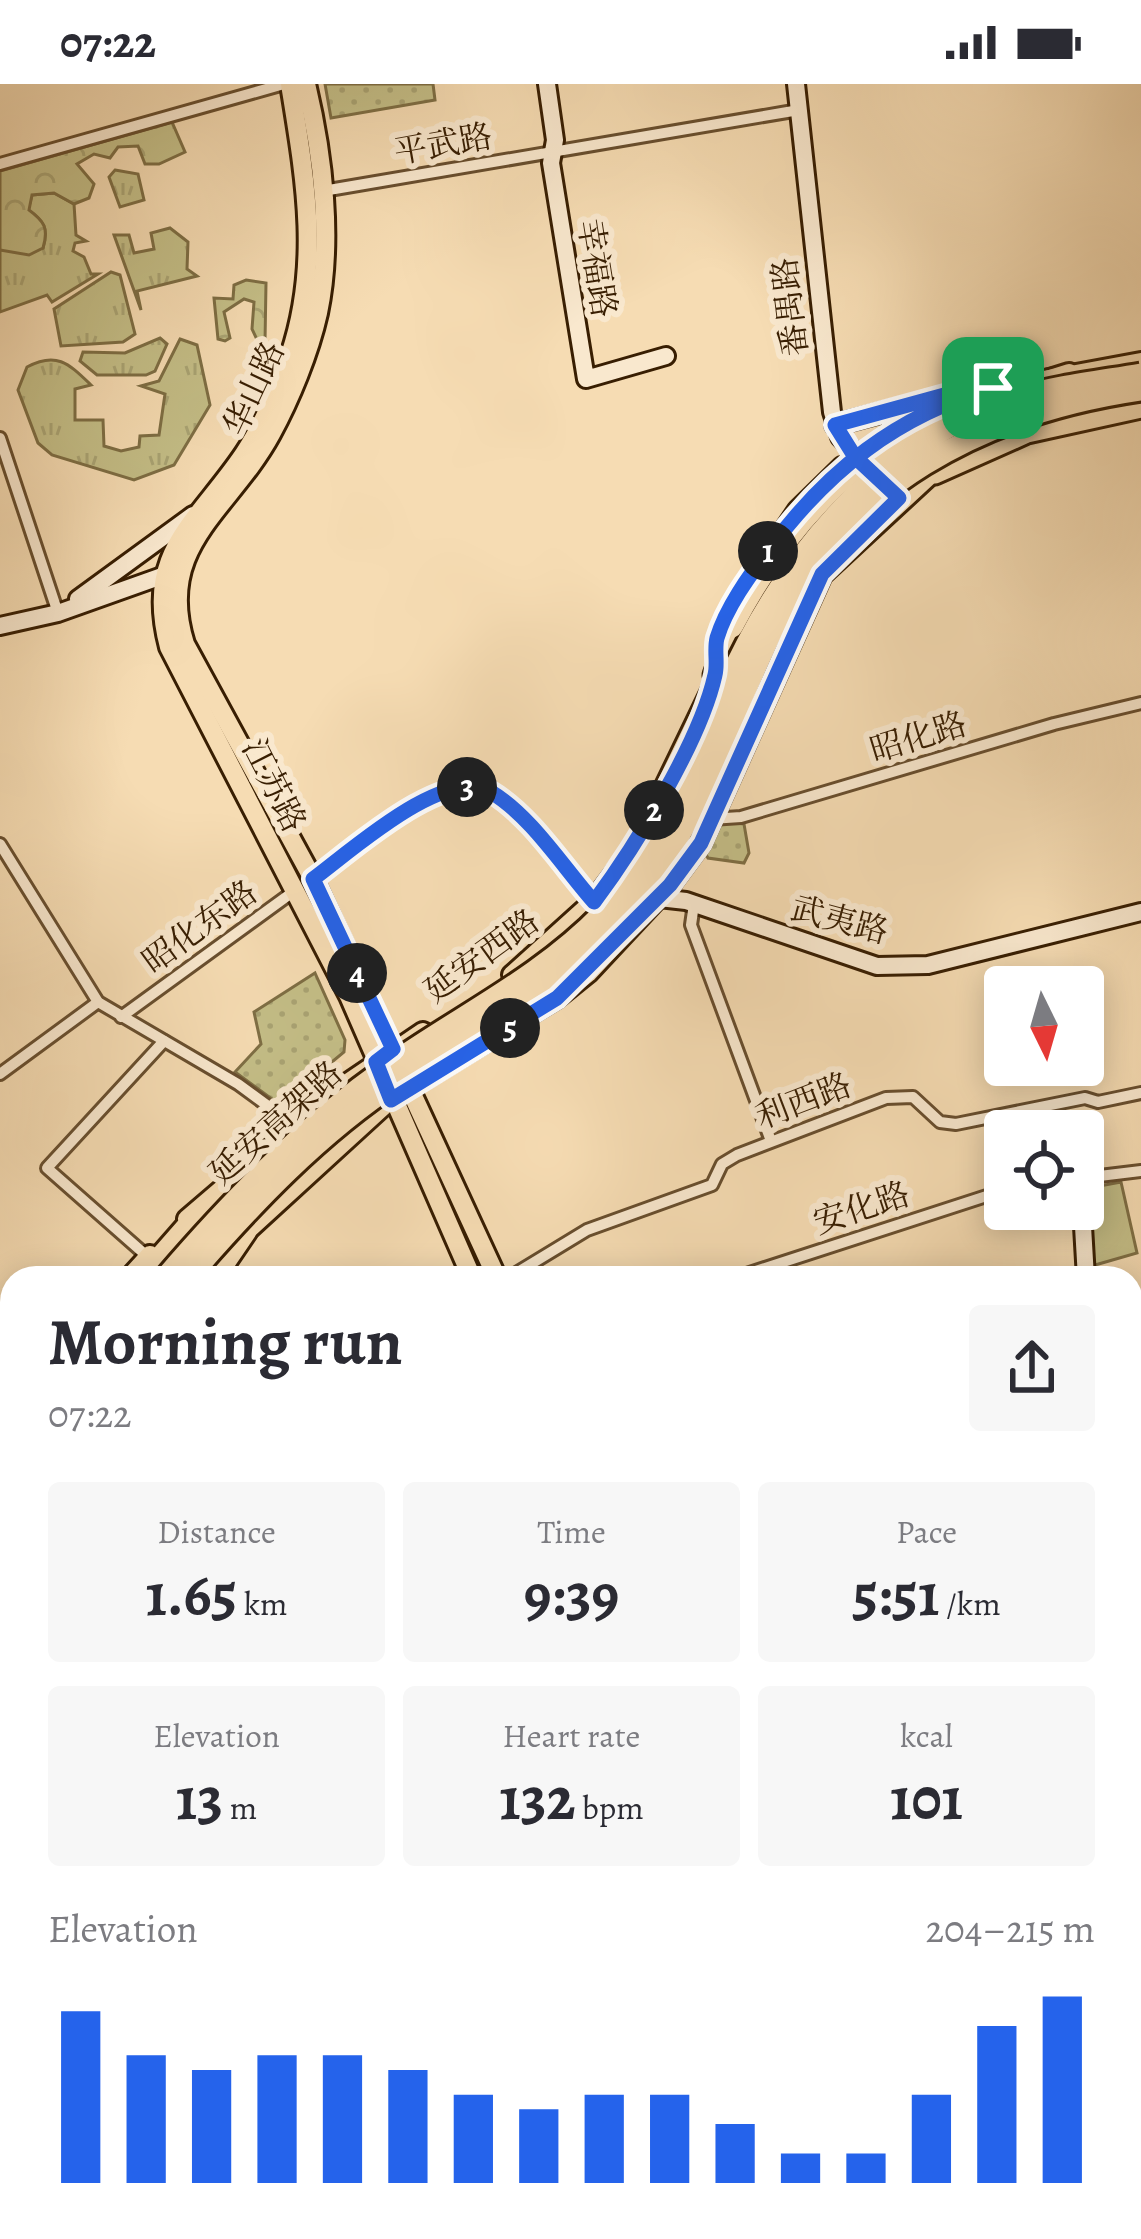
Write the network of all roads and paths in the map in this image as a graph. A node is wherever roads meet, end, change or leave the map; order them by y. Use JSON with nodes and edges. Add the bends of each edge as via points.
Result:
{"nodes":[{"id":1,"x":287,"y":84,"type":"edge"},
{"id":2,"x":306,"y":84,"type":"edge"},
{"id":3,"x":547,"y":84,"type":"edge"},
{"id":4,"x":796,"y":84,"type":"edge"},
{"id":5,"x":799,"y":110,"type":"junction"},
{"id":6,"x":552,"y":151,"type":"junction"},
{"id":7,"x":0,"y":164,"type":"edge"},
{"id":8,"x":315,"y":193,"type":"junction"},
{"id":9,"x":666,"y":356,"type":"dead end"},
{"id":10,"x":1141,"y":362,"type":"edge"},
{"id":11,"x":1141,"y":374,"type":"edge"},
{"id":12,"x":1070,"y":380,"type":"junction"},
{"id":13,"x":993,"y":388,"type":"junction"},
{"id":14,"x":1141,"y":394,"type":"edge"},
{"id":15,"x":1141,"y":409,"type":"edge"},
{"id":16,"x":835,"y":425,"type":"junction"},
{"id":17,"x":0,"y":438,"type":"edge"},
{"id":18,"x":862,"y":462,"type":"junction"},
{"id":19,"x":935,"y":472,"type":"junction"},
{"id":20,"x":899,"y":498,"type":"junction"},
{"id":21,"x":194,"y":514,"type":"junction"},
{"id":22,"x":170,"y":573,"type":"junction"},
{"id":23,"x":58,"y":613,"type":"junction"},
{"id":24,"x":0,"y":626,"type":"edge"},
{"id":25,"x":715,"y":675,"type":"junction"},
{"id":26,"x":1141,"y":704,"type":"edge"},
{"id":27,"x":711,"y":820,"type":"junction"},
{"id":28,"x":0,"y":844,"type":"edge"},
{"id":29,"x":313,"y":879,"type":"junction"},
{"id":30,"x":295,"y":890,"type":"junction"},
{"id":31,"x":657,"y":896,"type":"junction"},
{"id":32,"x":594,"y":902,"type":"junction"},
{"id":33,"x":694,"y":904,"type":"junction"},
{"id":34,"x":1141,"y":912,"type":"edge"},
{"id":35,"x":98,"y":1002,"type":"junction"},
{"id":36,"x":121,"y":1017,"type":"junction"},
{"id":37,"x":164,"y":1041,"type":"junction"},
{"id":38,"x":393,"y":1049,"type":"junction"},
{"id":39,"x":376,"y":1062,"type":"junction"},
{"id":40,"x":0,"y":1074,"type":"edge"},
{"id":41,"x":410,"y":1088,"type":"junction"},
{"id":42,"x":1141,"y":1093,"type":"edge"},
{"id":43,"x":391,"y":1100,"type":"junction"},
{"id":44,"x":294,"y":1125,"type":"junction"},
{"id":45,"x":771,"y":1141,"type":"junction"},
{"id":46,"x":1141,"y":1171,"type":"edge"},
{"id":47,"x":1104,"y":1176,"type":"edge"},
{"id":48,"x":984,"y":1197,"type":"edge"},
{"id":49,"x":198,"y":1214,"type":"joint"},
{"id":50,"x":1083,"y":1230,"type":"edge"},
{"id":51,"x":246,"y":1231,"type":"junction"},
{"id":52,"x":148,"y":1266,"type":"edge"},
{"id":53,"x":155,"y":1266,"type":"edge"},
{"id":54,"x":156,"y":1266,"type":"edge"},
{"id":55,"x":199,"y":1266,"type":"edge"},
{"id":56,"x":214,"y":1266,"type":"edge"},
{"id":57,"x":223,"y":1266,"type":"edge"},
{"id":58,"x":467,"y":1266,"type":"edge"},
{"id":59,"x":492,"y":1266,"type":"edge"},
{"id":60,"x":527,"y":1266,"type":"edge"},
{"id":61,"x":771,"y":1266,"type":"edge"},
{"id":62,"x":1085,"y":1266,"type":"edge"}],
"edges":[{"from":1,"to":7,"type":"street"},
{"from":1,"to":8,"type":"main road","name":"华山路"},
{"from":2,"to":8,"type":"main road","name":"华山路"},
{"from":3,"to":6,"type":"street","name":"幸福路"},
{"from":4,"to":5,"type":"street","name":"番禺路"},
{"from":5,"to":6,"type":"street","name":"平武路"},
{"from":5,"to":16,"type":"street","name":"番禺路"},
{"from":6,"to":8,"type":"street","name":"平武路"},
{"from":6,"to":9,"type":"street","name":"幸福路","via":[[586,379]]},
{"from":8,"to":21,"type":"main road","name":"华山路","via":[[290,358],[244,453]]},
{"from":8,"to":22,"type":"main road","name":"华山路","via":[[320,296],[301,364],[271,435]]},
{"from":10,"to":12,"type":"main road","name":"延安西路"},
{"from":11,"to":12,"type":"highway","name":"延安高架路","bridge":true},
{"from":12,"to":13,"type":"main road","name":"延安西路"},
{"from":12,"to":18,"type":"main road","name":"延安西路","via":[[937,422]]},
{"from":12,"to":25,"type":"highway","bridge":true,"via":[[1000,390],[897,434],[820,500],[751,590]]},
{"from":12,"to":54,"type":"highway","name":"延安高架路","bridge":true,"via":[[965,417],[874,476],[790,569],[756,624],[681,799],[604,911],[541,969],[389,1066]]},
{"from":13,"to":16,"type":"main road"},
{"from":13,"to":18,"type":"main road","name":"延安西路","via":[[941,403]]},
{"from":14,"to":19,"type":"main road","via":[[999,429],[949,454]]},
{"from":14,"to":55,"type":"highway","name":"延安高架路","bridge":true,"via":[[1088,398],[998,423],[938,454],[844,528],[772,630],[693,817],[620,918],[556,980],[397,1082],[281,1174]]},
{"from":15,"to":19,"type":"main road"},
{"from":15,"to":19,"type":"highway","via":[[1027,432]]},
{"from":16,"to":18,"type":"street","name":"番禺路"},
{"from":17,"to":23,"type":"street"},
{"from":18,"to":20,"type":"street","name":"番禺路"},
{"from":18,"to":25,"type":"main road","name":"延安西路","via":[[814,491],[749,575],[717,640]]},
{"from":19,"to":20,"type":"main road"},
{"from":20,"to":27,"type":"main road","via":[[822,574]]},
{"from":21,"to":22,"type":"main road"},
{"from":21,"to":23,"type":"street","name":"华山路"},
{"from":22,"to":23,"type":"street","name":"华山路"},
{"from":22,"to":29,"type":"main road","name":"江苏路","via":[[185,644]]},
{"from":22,"to":30,"type":"main road","name":"江苏路","via":[[161,615],[170,647]]},
{"from":23,"to":24,"type":"street","name":"华山路"},
{"from":25,"to":32,"type":"main road","name":"延安西路","via":[[637,844]]},
{"from":26,"to":27,"type":"street","name":"昭化路"},
{"from":27,"to":31,"type":"main road"},
{"from":28,"to":35,"type":"street"},
{"from":29,"to":30,"type":"street","name":"昭化东路"},
{"from":29,"to":32,"type":"street","name":"昭化东路","via":[[413,806],[456,786],[487,789],[510,808]]},
{"from":29,"to":38,"type":"main road","name":"江苏路"},
{"from":30,"to":36,"type":"street","name":"昭化东路"},
{"from":30,"to":39,"type":"main road","name":"江苏路"},
{"from":31,"to":32,"type":"street","name":"武夷路"},
{"from":31,"to":33,"type":"street","name":"武夷路"},
{"from":31,"to":41,"type":"main road","via":[[557,998]]},
{"from":32,"to":38,"type":"main road","name":"延安西路","via":[[484,996]]},
{"from":33,"to":34,"type":"street","name":"武夷路","via":[[877,966],[928,964]]},
{"from":33,"to":45,"type":"street","via":[[691,925]]},
{"from":35,"to":36,"type":"street"},
{"from":35,"to":40,"type":"street"},
{"from":36,"to":37,"type":"street"},
{"from":37,"to":44,"type":"street"},
{"from":37,"to":52,"type":"street","via":[[47,1168]]},
{"from":38,"to":39,"type":"main road","name":"延安西路"},
{"from":38,"to":41,"type":"main road","name":"江苏路"},
{"from":39,"to":43,"type":"main road","name":"江苏路"},
{"from":39,"to":44,"type":"main road","name":"延安西路"},
{"from":41,"to":43,"type":"main road"},
{"from":41,"to":59,"type":"main road","name":"江苏路"},
{"from":42,"to":45,"type":"street","name":"利西路","via":[[949,1124],[918,1099],[899,1096]]},
{"from":43,"to":51,"type":"main road"},
{"from":43,"to":58,"type":"main road","name":"江苏路"},
{"from":44,"to":49,"type":"main road","name":"延安西路"},
{"from":45,"to":60,"type":"street","name":"利西路","via":[[727,1160],[712,1185],[574,1236]]},
{"from":46,"to":47,"type":"street"},
{"from":48,"to":61,"type":"street","name":"安化路"},
{"from":49,"to":53,"type":"highway"},
{"from":50,"to":62,"type":"street"},
{"from":51,"to":56,"type":"main road"},
{"from":51,"to":57,"type":"highway"}]}
